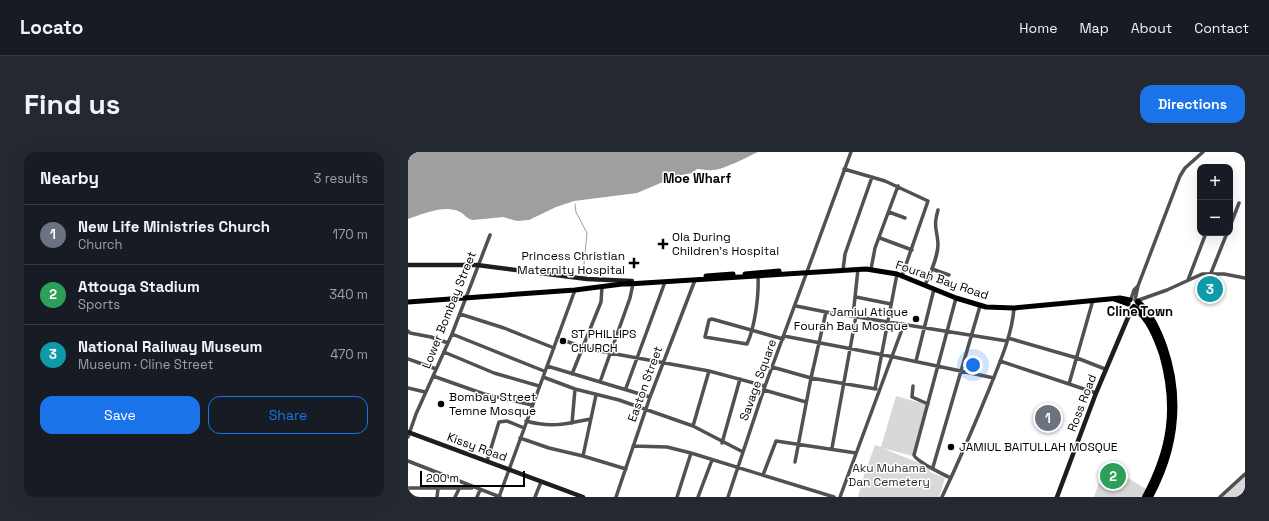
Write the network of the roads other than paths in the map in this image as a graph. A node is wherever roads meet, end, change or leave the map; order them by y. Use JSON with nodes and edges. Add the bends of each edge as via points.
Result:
{"nodes":[{"id":1,"x":851,"y":152,"type":"edge"},
{"id":2,"x":1203,"y":152,"type":"edge"},
{"id":3,"x":844,"y":169,"type":"junction"},
{"id":4,"x":872,"y":177,"type":"junction"},
{"id":5,"x":898,"y":186,"type":"junction"},
{"id":6,"x":1239,"y":203,"type":"dead end"},
{"id":7,"x":938,"y":210,"type":"dead end"},
{"id":8,"x":890,"y":212,"type":"junction"},
{"id":9,"x":904,"y":218,"type":"dead end"},
{"id":10,"x":1233,"y":218,"type":"edge"},
{"id":11,"x":490,"y":235,"type":"dead end"},
{"id":12,"x":1205,"y":236,"type":"edge"},
{"id":13,"x":1226,"y":236,"type":"edge"},
{"id":14,"x":880,"y":238,"type":"junction"},
{"id":15,"x":912,"y":250,"type":"junction"},
{"id":16,"x":408,"y":265,"type":"edge"},
{"id":17,"x":477,"y":265,"type":"junction"},
{"id":18,"x":858,"y":269,"type":"junction"},
{"id":19,"x":871,"y":269,"type":"junction"},
{"id":20,"x":932,"y":269,"type":"junction"},
{"id":21,"x":843,"y":270,"type":"junction"},
{"id":22,"x":787,"y":272,"type":"junction"},
{"id":23,"x":810,"y":272,"type":"junction"},
{"id":24,"x":1211,"y":273,"type":"junction"},
{"id":25,"x":746,"y":275,"type":"junction"},
{"id":26,"x":899,"y":275,"type":"junction"},
{"id":27,"x":949,"y":275,"type":"dead end"},
{"id":28,"x":758,"y":276,"type":"junction"},
{"id":29,"x":1245,"y":278,"type":"edge"},
{"id":30,"x":695,"y":280,"type":"junction"},
{"id":31,"x":1188,"y":280,"type":"junction"},
{"id":32,"x":665,"y":282,"type":"junction"},
{"id":33,"x":631,"y":283,"type":"junction"},
{"id":34,"x":925,"y":285,"type":"junction"},
{"id":35,"x":602,"y":287,"type":"junction"},
{"id":36,"x":934,"y":289,"type":"junction"},
{"id":37,"x":575,"y":290,"type":"junction"},
{"id":38,"x":856,"y":297,"type":"junction"},
{"id":39,"x":956,"y":298,"type":"junction"},
{"id":40,"x":465,"y":299,"type":"junction"},
{"id":41,"x":1093,"y":300,"type":"junction"},
{"id":42,"x":408,"y":302,"type":"edge"},
{"id":43,"x":1132,"y":303,"type":"junction"},
{"id":44,"x":891,"y":304,"type":"junction"},
{"id":45,"x":796,"y":306,"type":"junction"},
{"id":46,"x":980,"y":306,"type":"junction"},
{"id":47,"x":1014,"y":308,"type":"junction"},
{"id":48,"x":826,"y":312,"type":"junction"},
{"id":49,"x":460,"y":314,"type":"junction"},
{"id":50,"x":855,"y":316,"type":"junction"},
{"id":51,"x":888,"y":321,"type":"junction"},
{"id":52,"x":904,"y":324,"type":"junction"},
{"id":53,"x":925,"y":328,"type":"junction"},
{"id":54,"x":751,"y":330,"type":"junction"},
{"id":55,"x":408,"y":331,"type":"edge"},
{"id":56,"x":947,"y":331,"type":"junction"},
{"id":57,"x":452,"y":334,"type":"junction"},
{"id":58,"x":972,"y":336,"type":"junction"},
{"id":59,"x":557,"y":338,"type":"junction"},
{"id":60,"x":784,"y":338,"type":"junction"},
{"id":61,"x":1007,"y":340,"type":"junction"},
{"id":62,"x":448,"y":343,"type":"junction"},
{"id":63,"x":818,"y":343,"type":"junction"},
{"id":64,"x":582,"y":347,"type":"junction"},
{"id":65,"x":554,"y":348,"type":"junction"},
{"id":66,"x":851,"y":349,"type":"junction"},
{"id":67,"x":444,"y":352,"type":"junction"},
{"id":68,"x":609,"y":352,"type":"junction"},
{"id":69,"x":882,"y":355,"type":"junction"},
{"id":70,"x":638,"y":356,"type":"junction"},
{"id":71,"x":894,"y":356,"type":"junction"},
{"id":72,"x":1077,"y":358,"type":"junction"},
{"id":73,"x":408,"y":359,"type":"edge"},
{"id":74,"x":1000,"y":361,"type":"junction"},
{"id":75,"x":663,"y":362,"type":"junction"},
{"id":76,"x":916,"y":362,"type":"junction"},
{"id":77,"x":547,"y":366,"type":"junction"},
{"id":78,"x":937,"y":366,"type":"junction"},
{"id":79,"x":772,"y":367,"type":"junction"},
{"id":80,"x":436,"y":369,"type":"junction"},
{"id":81,"x":1105,"y":369,"type":"junction"},
{"id":82,"x":709,"y":371,"type":"junction"},
{"id":83,"x":962,"y":371,"type":"junction"},
{"id":84,"x":544,"y":372,"type":"junction"},
{"id":85,"x":572,"y":374,"type":"junction"},
{"id":86,"x":433,"y":376,"type":"junction"},
{"id":87,"x":542,"y":377,"type":"junction"},
{"id":88,"x":811,"y":378,"type":"junction"},
{"id":89,"x":994,"y":378,"type":"junction"},
{"id":90,"x":740,"y":379,"type":"junction"},
{"id":91,"x":600,"y":382,"type":"junction"},
{"id":92,"x":845,"y":384,"type":"junction"},
{"id":93,"x":1069,"y":384,"type":"junction"},
{"id":94,"x":539,"y":386,"type":"junction"},
{"id":95,"x":913,"y":386,"type":"dead end"},
{"id":96,"x":408,"y":388,"type":"edge"},
{"id":97,"x":626,"y":388,"type":"junction"},
{"id":98,"x":765,"y":388,"type":"junction"},
{"id":99,"x":576,"y":389,"type":"junction"},
{"id":100,"x":875,"y":389,"type":"junction"},
{"id":101,"x":880,"y":390,"type":"junction"},
{"id":102,"x":425,"y":392,"type":"junction"},
{"id":103,"x":1096,"y":393,"type":"junction"},
{"id":104,"x":596,"y":394,"type":"junction"},
{"id":105,"x":650,"y":397,"type":"junction"},
{"id":106,"x":806,"y":402,"type":"junction"},
{"id":107,"x":928,"y":404,"type":"junction"},
{"id":108,"x":532,"y":405,"type":"junction"},
{"id":109,"x":646,"y":408,"type":"junction"},
{"id":110,"x":590,"y":419,"type":"junction"},
{"id":111,"x":526,"y":421,"type":"junction"},
{"id":112,"x":572,"y":422,"type":"junction"},
{"id":113,"x":693,"y":426,"type":"junction"},
{"id":114,"x":524,"y":428,"type":"junction"},
{"id":115,"x":408,"y":434,"type":"edge"},
{"id":116,"x":520,"y":438,"type":"junction"},
{"id":117,"x":722,"y":442,"type":"junction"},
{"id":118,"x":798,"y":444,"type":"junction"},
{"id":119,"x":633,"y":446,"type":"junction"},
{"id":120,"x":832,"y":448,"type":"junction"},
{"id":121,"x":743,"y":452,"type":"junction"},
{"id":122,"x":691,"y":453,"type":"junction"},
{"id":123,"x":856,"y":453,"type":"junction"},
{"id":124,"x":583,"y":456,"type":"junction"},
{"id":125,"x":712,"y":460,"type":"junction"},
{"id":126,"x":408,"y":461,"type":"edge"},
{"id":127,"x":487,"y":461,"type":"junction"},
{"id":128,"x":795,"y":462,"type":"dead end"},
{"id":129,"x":932,"y":467,"type":"junction"},
{"id":130,"x":738,"y":468,"type":"junction"},
{"id":131,"x":508,"y":469,"type":"junction"},
{"id":132,"x":626,"y":469,"type":"junction"},
{"id":133,"x":1245,"y":474,"type":"edge"},
{"id":134,"x":763,"y":475,"type":"junction"},
{"id":135,"x":951,"y":478,"type":"junction"},
{"id":136,"x":541,"y":482,"type":"junction"},
{"id":137,"x":408,"y":488,"type":"edge"},
{"id":138,"x":473,"y":488,"type":"junction"},
{"id":139,"x":438,"y":489,"type":"junction"},
{"id":140,"x":458,"y":489,"type":"junction"},
{"id":141,"x":480,"y":490,"type":"junction"},
{"id":142,"x":437,"y":497,"type":"edge"},
{"id":143,"x":455,"y":497,"type":"edge"},
{"id":144,"x":477,"y":497,"type":"edge"},
{"id":145,"x":499,"y":497,"type":"edge"},
{"id":146,"x":535,"y":497,"type":"edge"},
{"id":147,"x":583,"y":497,"type":"edge"},
{"id":148,"x":616,"y":497,"type":"edge"},
{"id":149,"x":676,"y":497,"type":"edge"},
{"id":150,"x":698,"y":497,"type":"edge"},
{"id":151,"x":728,"y":497,"type":"edge"},
{"id":152,"x":834,"y":497,"type":"edge"},
{"id":153,"x":840,"y":497,"type":"edge"},
{"id":154,"x":942,"y":497,"type":"edge"},
{"id":155,"x":1057,"y":497,"type":"edge"},
{"id":156,"x":1145,"y":497,"type":"edge"},
{"id":157,"x":1150,"y":497,"type":"edge"},
{"id":158,"x":1220,"y":497,"type":"edge"}],
"edges":[{"from":1,"to":3,"type":"street","name":"Savage Square"},
{"from":2,"to":43,"type":"street","via":[[1180,176]]},
{"from":3,"to":4,"type":"street"},
{"from":3,"to":23,"type":"street","name":"Savage Square"},
{"from":4,"to":5,"type":"street"},
{"from":4,"to":21,"type":"street","via":[[845,254]]},
{"from":5,"to":8,"type":"street"},
{"from":5,"to":15,"type":"street","via":[[929,203]]},
{"from":6,"to":10,"type":"street"},
{"from":7,"to":20,"type":"street","via":[[934,225],[938,244]]},
{"from":8,"to":9,"type":"street"},
{"from":8,"to":14,"type":"street"},
{"from":11,"to":17,"type":"street","name":"Lower Bombay Street"},
{"from":12,"to":31,"type":"street"},
{"from":13,"to":24,"type":"street"},
{"from":14,"to":15,"type":"street"},
{"from":14,"to":19,"type":"street","via":[[875,248]]},
{"from":15,"to":26,"type":"street"},
{"from":16,"to":17,"type":"main road"},
{"from":17,"to":33,"type":"main road"},
{"from":17,"to":40,"type":"street","name":"Lower Bombay Street"},
{"from":18,"to":19,"type":"main road","name":"Fourah Bay Road"},
{"from":18,"to":21,"type":"main road","name":"Fourah Bay Road"},
{"from":18,"to":38,"type":"street"},
{"from":19,"to":26,"type":"main road","name":"Fourah Bay Road"},
{"from":20,"to":27,"type":"street"},
{"from":20,"to":34,"type":"street"},
{"from":21,"to":23,"type":"main road","name":"Fourah Bay Road"},
{"from":22,"to":23,"type":"main road","name":"Fourah Bay Road"},
{"from":22,"to":25,"type":"main road","name":"Fourah Bay Road"},
{"from":22,"to":28,"type":"main road","name":"Fourah Bay Road"},
{"from":23,"to":45,"type":"street","name":"Savage Square"},
{"from":24,"to":29,"type":"street"},
{"from":24,"to":31,"type":"street"},
{"from":25,"to":28,"type":"main road","name":"Fourah Bay Road"},
{"from":25,"to":30,"type":"main road","name":"Fourah Bay Road"},
{"from":25,"to":33,"type":"main road","name":"Fourah Bay Road"},
{"from":26,"to":34,"type":"main road","name":"Fourah Bay Road"},
{"from":26,"to":44,"type":"street"},
{"from":28,"to":54,"type":"street","via":[[757,302]]},
{"from":30,"to":32,"type":"main road","name":"Fourah Bay Road"},
{"from":30,"to":75,"type":"street","name":"Easton Street"},
{"from":31,"to":43,"type":"street"},
{"from":32,"to":33,"type":"main road","name":"Fourah Bay Road"},
{"from":32,"to":70,"type":"street"},
{"from":33,"to":35,"type":"main road","name":"Fourah Bay Road"},
{"from":33,"to":68,"type":"street","via":[[630,298]]},
{"from":34,"to":36,"type":"main road","name":"Fourah Bay Road"},
{"from":35,"to":37,"type":"main road","name":"Fourah Bay Road"},
{"from":35,"to":64,"type":"street","via":[[601,302]]},
{"from":36,"to":39,"type":"main road","name":"Fourah Bay Road"},
{"from":36,"to":53,"type":"street"},
{"from":37,"to":40,"type":"main road","name":"Fourah Bay Road"},
{"from":37,"to":59,"type":"street"},
{"from":38,"to":44,"type":"street"},
{"from":38,"to":50,"type":"street"},
{"from":39,"to":46,"type":"main road","name":"Fourah Bay Road"},
{"from":39,"to":56,"type":"street"},
{"from":40,"to":42,"type":"main road","name":"Fourah Bay Road"},
{"from":40,"to":49,"type":"street","name":"Lower Bombay Street"},
{"from":41,"to":43,"type":"main road","name":"Fourah Bay Road","via":[[1120,298]]},
{"from":41,"to":47,"type":"main road","name":"Fourah Bay Road"},
{"from":41,"to":72,"type":"street"},
{"from":43,"to":81,"type":"main road","name":"Ross Road"},
{"from":43,"to":156,"type":"highway","via":[[1148,322],[1156,338],[1166,368],[1170,394],[1167,444]]},
{"from":43,"to":157,"type":"highway","via":[[1150,316],[1161,338],[1171,369],[1175,400],[1171,446],[1162,475]]},
{"from":44,"to":51,"type":"street"},
{"from":45,"to":48,"type":"street"},
{"from":45,"to":60,"type":"street","name":"Savage Square"},
{"from":46,"to":47,"type":"main road","name":"Fourah Bay Road"},
{"from":46,"to":58,"type":"street"},
{"from":47,"to":61,"type":"street"},
{"from":48,"to":50,"type":"street"},
{"from":48,"to":63,"type":"street"},
{"from":49,"to":57,"type":"street","name":"Lower Bombay Street"},
{"from":49,"to":65,"type":"street"},
{"from":50,"to":51,"type":"street"},
{"from":50,"to":66,"type":"street"},
{"from":51,"to":52,"type":"street"},
{"from":51,"to":69,"type":"street"},
{"from":52,"to":53,"type":"street"},
{"from":52,"to":71,"type":"street"},
{"from":53,"to":56,"type":"street"},
{"from":53,"to":76,"type":"street"},
{"from":54,"to":54,"type":"street","via":[[710,319],[705,335],[707,338],[747,344]]},
{"from":54,"to":60,"type":"street"},
{"from":55,"to":62,"type":"street"},
{"from":56,"to":58,"type":"street"},
{"from":56,"to":78,"type":"street"},
{"from":57,"to":62,"type":"street","name":"Lower Bombay Street"},
{"from":57,"to":84,"type":"street"},
{"from":58,"to":61,"type":"street"},
{"from":58,"to":83,"type":"street"},
{"from":59,"to":64,"type":"street"},
{"from":59,"to":65,"type":"street"},
{"from":60,"to":63,"type":"street"},
{"from":60,"to":79,"type":"street","name":"Savage Square"},
{"from":61,"to":72,"type":"street"},
{"from":61,"to":74,"type":"street"},
{"from":62,"to":67,"type":"street","name":"Lower Bombay Street"},
{"from":63,"to":66,"type":"street"},
{"from":63,"to":88,"type":"street"},
{"from":64,"to":68,"type":"street"},
{"from":64,"to":85,"type":"street"},
{"from":65,"to":77,"type":"street"},
{"from":66,"to":69,"type":"street"},
{"from":66,"to":92,"type":"street"},
{"from":67,"to":80,"type":"street","name":"Lower Bombay Street"},
{"from":67,"to":94,"type":"street","via":[[494,373]]},
{"from":68,"to":70,"type":"street"},
{"from":68,"to":91,"type":"street"},
{"from":69,"to":71,"type":"street"},
{"from":69,"to":100,"type":"street"},
{"from":70,"to":75,"type":"street"},
{"from":70,"to":97,"type":"street"},
{"from":71,"to":76,"type":"street"},
{"from":71,"to":101,"type":"street"},
{"from":72,"to":81,"type":"street"},
{"from":72,"to":93,"type":"street"},
{"from":73,"to":80,"type":"street"},
{"from":74,"to":89,"type":"street"},
{"from":74,"to":93,"type":"street"},
{"from":75,"to":82,"type":"street"},
{"from":75,"to":105,"type":"street","name":"Easton Street"},
{"from":76,"to":78,"type":"street"},
{"from":77,"to":84,"type":"street"},
{"from":77,"to":85,"type":"street"},
{"from":78,"to":83,"type":"street"},
{"from":78,"to":107,"type":"street"},
{"from":79,"to":88,"type":"street"},
{"from":79,"to":98,"type":"street","name":"Savage Square"},
{"from":80,"to":86,"type":"street","name":"Lower Bombay Street"},
{"from":81,"to":103,"type":"main road","name":"Ross Road"},
{"from":82,"to":90,"type":"street"},
{"from":82,"to":113,"type":"street"},
{"from":83,"to":89,"type":"street"},
{"from":83,"to":129,"type":"street"},
{"from":84,"to":87,"type":"street"},
{"from":85,"to":91,"type":"street"},
{"from":86,"to":102,"type":"street","name":"Lower Bombay Street"},
{"from":86,"to":108,"type":"street","via":[[484,394]]},
{"from":87,"to":94,"type":"street"},
{"from":87,"to":99,"type":"street"},
{"from":88,"to":92,"type":"street"},
{"from":88,"to":106,"type":"street"},
{"from":89,"to":135,"type":"street"},
{"from":90,"to":98,"type":"street"},
{"from":90,"to":117,"type":"street"},
{"from":91,"to":97,"type":"street"},
{"from":92,"to":100,"type":"street"},
{"from":92,"to":120,"type":"street"},
{"from":93,"to":103,"type":"street"},
{"from":94,"to":108,"type":"street"},
{"from":95,"to":107,"type":"street","via":[[912,397]]},
{"from":96,"to":102,"type":"street"},
{"from":97,"to":105,"type":"street"},
{"from":98,"to":106,"type":"street"},
{"from":98,"to":121,"type":"street","name":"Savage Square"},
{"from":99,"to":104,"type":"street"},
{"from":99,"to":112,"type":"street"},
{"from":100,"to":101,"type":"street"},
{"from":101,"to":123,"type":"street"},
{"from":102,"to":115,"type":"street","name":"Lower Bombay Street"},
{"from":103,"to":155,"type":"main road","name":"Ross Road"},
{"from":104,"to":109,"type":"street"},
{"from":104,"to":110,"type":"street"},
{"from":105,"to":109,"type":"street","name":"Easton Street"},
{"from":106,"to":118,"type":"street"},
{"from":107,"to":129,"type":"street","via":[[914,455],[917,460]]},
{"from":108,"to":111,"type":"street"},
{"from":109,"to":113,"type":"street"},
{"from":109,"to":119,"type":"street","name":"Easton Street"},
{"from":110,"to":112,"type":"street"},
{"from":110,"to":124,"type":"street"},
{"from":111,"to":112,"type":"street","via":[[544,426]]},
{"from":111,"to":114,"type":"street"},
{"from":113,"to":117,"type":"street"},
{"from":114,"to":116,"type":"street"},
{"from":114,"to":127,"type":"street","via":[[499,422]]},
{"from":115,"to":127,"type":"main road","name":"Kissy Road"},
{"from":116,"to":124,"type":"street"},
{"from":116,"to":131,"type":"street"},
{"from":117,"to":121,"type":"street"},
{"from":118,"to":120,"type":"street"},
{"from":118,"to":128,"type":"street"},
{"from":118,"to":134,"type":"street","via":[[776,441]]},
{"from":119,"to":122,"type":"street","via":[[667,447]]},
{"from":119,"to":132,"type":"street","name":"Easton Street"},
{"from":120,"to":123,"type":"street"},
{"from":121,"to":130,"type":"street","name":"Savage Square"},
{"from":122,"to":125,"type":"street"},
{"from":122,"to":149,"type":"street"},
{"from":123,"to":153,"type":"street"},
{"from":124,"to":132,"type":"street"},
{"from":125,"to":130,"type":"street"},
{"from":125,"to":150,"type":"street"},
{"from":126,"to":138,"type":"street"},
{"from":127,"to":131,"type":"main road","name":"Kissy Road"},
{"from":129,"to":135,"type":"street","via":[[938,473]]},
{"from":130,"to":134,"type":"street"},
{"from":130,"to":151,"type":"street","name":"Savage Square"},
{"from":131,"to":136,"type":"main road","name":"Kissy Road"},
{"from":131,"to":145,"type":"street"},
{"from":132,"to":148,"type":"street","name":"Easton Street"},
{"from":133,"to":158,"type":"street"},
{"from":134,"to":152,"type":"street"},
{"from":135,"to":154,"type":"street"},
{"from":136,"to":146,"type":"street"},
{"from":136,"to":147,"type":"main road","name":"Kissy Road"},
{"from":137,"to":139,"type":"street"},
{"from":138,"to":140,"type":"street"},
{"from":138,"to":141,"type":"street"},
{"from":139,"to":140,"type":"street"},
{"from":139,"to":142,"type":"street"},
{"from":140,"to":143,"type":"street"},
{"from":141,"to":144,"type":"street"},
{"from":141,"to":145,"type":"street"}]}
